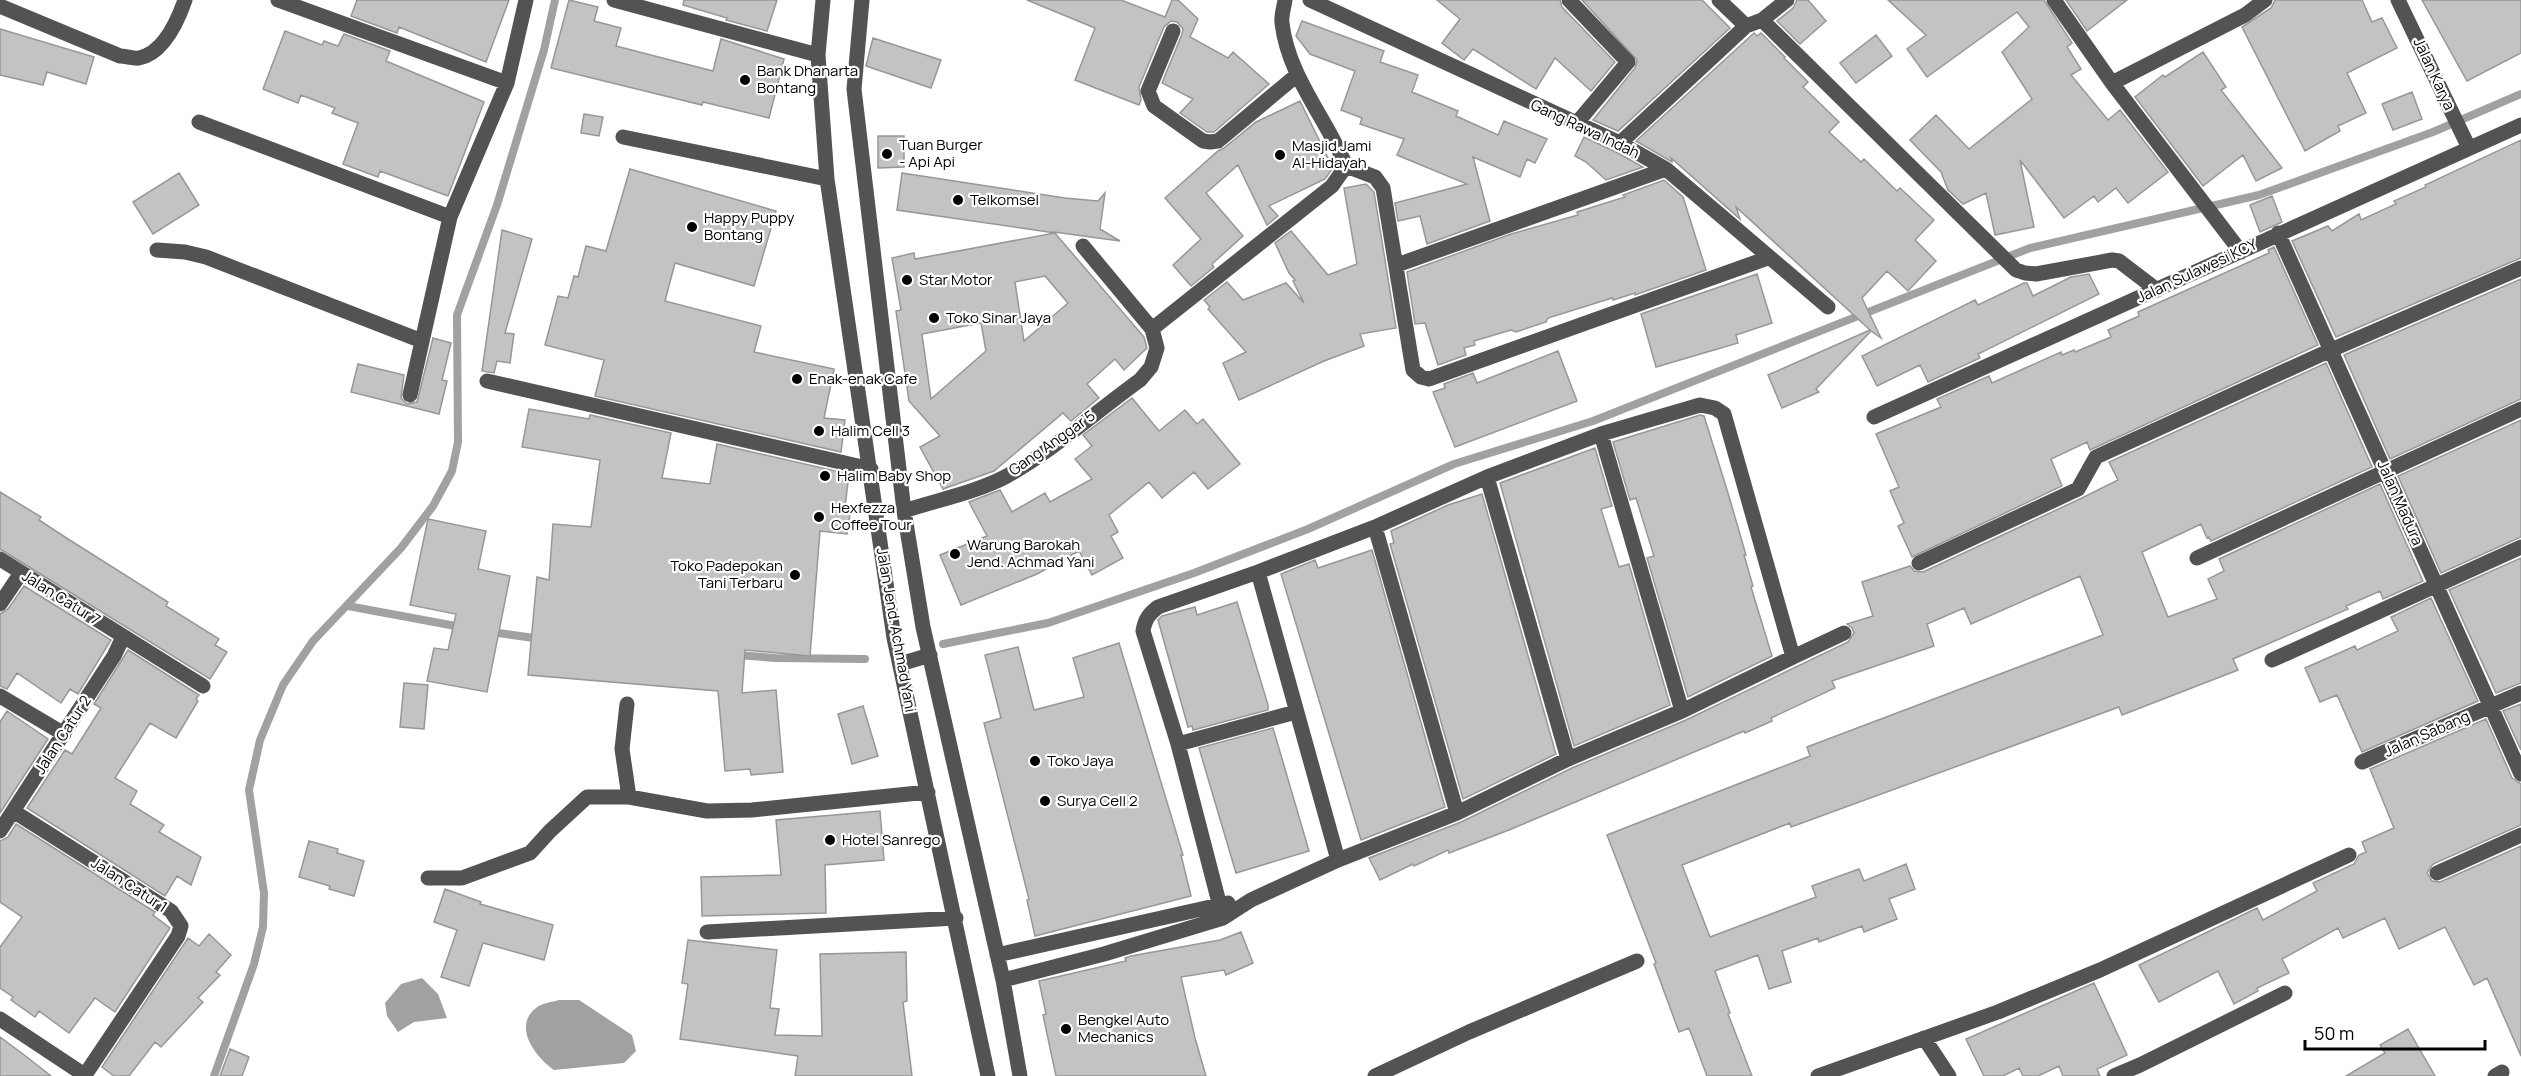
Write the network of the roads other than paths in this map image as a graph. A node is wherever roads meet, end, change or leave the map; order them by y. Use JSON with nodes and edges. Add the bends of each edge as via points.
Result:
{"nodes":[{"id":1,"x":185,"y":0,"type":"edge"},
{"id":2,"x":279,"y":0,"type":"edge"},
{"id":3,"x":526,"y":0,"type":"edge"},
{"id":4,"x":614,"y":0,"type":"edge"},
{"id":5,"x":823,"y":0,"type":"edge"},
{"id":6,"x":862,"y":0,"type":"edge"},
{"id":7,"x":1285,"y":0,"type":"edge"},
{"id":8,"x":1310,"y":0,"type":"edge"},
{"id":9,"x":1569,"y":0,"type":"edge"},
{"id":10,"x":1719,"y":0,"type":"edge"},
{"id":11,"x":1787,"y":0,"type":"edge"},
{"id":12,"x":2055,"y":0,"type":"edge"},
{"id":13,"x":2265,"y":0,"type":"edge"},
{"id":14,"x":2398,"y":0,"type":"edge"},
{"id":15,"x":297,"y":3,"type":"edge"},
{"id":16,"x":0,"y":6,"type":"edge"},
{"id":17,"x":1762,"y":20,"type":"junction"},
{"id":18,"x":1746,"y":26,"type":"junction"},
{"id":19,"x":1173,"y":31,"type":"dead end"},
{"id":20,"x":819,"y":55,"type":"junction"},
{"id":21,"x":1297,"y":75,"type":"junction"},
{"id":22,"x":507,"y":83,"type":"junction"},
{"id":23,"x":2112,"y":83,"type":"junction"},
{"id":24,"x":199,"y":122,"type":"dead end"},
{"id":25,"x":1576,"y":124,"type":"junction"},
{"id":26,"x":2521,"y":125,"type":"edge"},
{"id":27,"x":623,"y":137,"type":"dead end"},
{"id":28,"x":1620,"y":143,"type":"junction"},
{"id":29,"x":2469,"y":148,"type":"junction"},
{"id":30,"x":1346,"y":165,"type":"junction"},
{"id":31,"x":1666,"y":169,"type":"junction"},
{"id":32,"x":827,"y":179,"type":"junction"},
{"id":33,"x":450,"y":217,"type":"junction"},
{"id":34,"x":2278,"y":233,"type":"junction"},
{"id":35,"x":1083,"y":246,"type":"dead end"},
{"id":36,"x":157,"y":250,"type":"dead end"},
{"id":37,"x":2241,"y":252,"type":"junction"},
{"id":38,"x":1768,"y":258,"type":"junction"},
{"id":39,"x":1397,"y":265,"type":"junction"},
{"id":40,"x":2521,"y":268,"type":"edge"},
{"id":41,"x":2157,"y":290,"type":"junction"},
{"id":42,"x":1828,"y":307,"type":"dead end"},
{"id":43,"x":1152,"y":329,"type":"junction"},
{"id":44,"x":422,"y":341,"type":"junction"},
{"id":45,"x":2331,"y":350,"type":"junction"},
{"id":46,"x":487,"y":381,"type":"dead end"},
{"id":47,"x":410,"y":394,"type":"dead end"},
{"id":48,"x":2521,"y":409,"type":"edge"},
{"id":49,"x":1874,"y":417,"type":"dead end"},
{"id":50,"x":1601,"y":434,"type":"junction"},
{"id":51,"x":870,"y":469,"type":"junction"},
{"id":52,"x":2385,"y":471,"type":"junction"},
{"id":53,"x":1487,"y":477,"type":"junction"},
{"id":54,"x":904,"y":511,"type":"junction"},
{"id":55,"x":1375,"y":527,"type":"junction"},
{"id":56,"x":2521,"y":547,"type":"edge"},
{"id":57,"x":2197,"y":558,"type":"dead end"},
{"id":58,"x":0,"y":559,"type":"edge"},
{"id":59,"x":1919,"y":563,"type":"dead end"},
{"id":60,"x":1257,"y":572,"type":"junction"},
{"id":61,"x":21,"y":573,"type":"junction"},
{"id":62,"x":2437,"y":585,"type":"junction"},
{"id":63,"x":0,"y":604,"type":"edge"},
{"id":64,"x":1844,"y":633,"type":"dead end"},
{"id":65,"x":123,"y":637,"type":"junction"},
{"id":66,"x":930,"y":655,"type":"junction"},
{"id":67,"x":1793,"y":657,"type":"junction"},
{"id":68,"x":2272,"y":660,"type":"dead end"},
{"id":69,"x":900,"y":664,"type":"junction"},
{"id":70,"x":203,"y":686,"type":"dead end"},
{"id":71,"x":2521,"y":693,"type":"edge"},
{"id":72,"x":0,"y":696,"type":"edge"},
{"id":73,"x":627,"y":704,"type":"dead end"},
{"id":74,"x":2491,"y":706,"type":"junction"},
{"id":75,"x":1682,"y":711,"type":"junction"},
{"id":76,"x":1296,"y":712,"type":"junction"},
{"id":77,"x":64,"y":734,"type":"junction"},
{"id":78,"x":1178,"y":744,"type":"junction"},
{"id":79,"x":1568,"y":759,"type":"junction"},
{"id":80,"x":2362,"y":762,"type":"dead end"},
{"id":81,"x":2521,"y":774,"type":"edge"},
{"id":82,"x":928,"y":792,"type":"junction"},
{"id":83,"x":629,"y":797,"type":"junction"},
{"id":84,"x":13,"y":811,"type":"junction"},
{"id":85,"x":1457,"y":813,"type":"junction"},
{"id":86,"x":0,"y":831,"type":"edge"},
{"id":87,"x":2521,"y":835,"type":"edge"},
{"id":88,"x":2349,"y":855,"type":"dead end"},
{"id":89,"x":1338,"y":860,"type":"junction"},
{"id":90,"x":2437,"y":873,"type":"dead end"},
{"id":91,"x":428,"y":879,"type":"dead end"},
{"id":92,"x":1222,"y":911,"type":"junction"},
{"id":93,"x":956,"y":918,"type":"junction"},
{"id":94,"x":707,"y":932,"type":"dead end"},
{"id":95,"x":997,"y":955,"type":"junction"},
{"id":96,"x":1637,"y":961,"type":"dead end"},
{"id":97,"x":1003,"y":980,"type":"junction"},
{"id":98,"x":2285,"y":993,"type":"dead end"},
{"id":99,"x":0,"y":1019,"type":"edge"},
{"id":100,"x":1924,"y":1038,"type":"junction"},
{"id":101,"x":85,"y":1075,"type":"edge"},
{"id":102,"x":988,"y":1076,"type":"edge"},
{"id":103,"x":1020,"y":1076,"type":"edge"},
{"id":104,"x":1374,"y":1076,"type":"edge"},
{"id":105,"x":1818,"y":1076,"type":"edge"},
{"id":106,"x":1949,"y":1076,"type":"edge"},
{"id":107,"x":2114,"y":1076,"type":"edge"}],
"edges":[{"from":1,"to":16,"type":"street","via":[[177,24],[161,46],[140,58],[120,56]]},
{"from":2,"to":15,"type":"street"},
{"from":3,"to":22,"type":"street"},
{"from":4,"to":20,"type":"street"},
{"from":5,"to":20,"type":"street","name":"Jalan Jend. Achmad Yani"},
{"from":6,"to":54,"type":"street","name":"Jalan Jend. Achmad Yani","via":[[854,89]]},
{"from":7,"to":21,"type":"street","via":[[1281,20]]},
{"from":8,"to":25,"type":"street","name":"Gang Rawa Indah"},
{"from":9,"to":25,"type":"street","via":[[1628,62]]},
{"from":10,"to":18,"type":"street"},
{"from":11,"to":17,"type":"street"},
{"from":12,"to":23,"type":"street"},
{"from":13,"to":23,"type":"street","via":[[2244,15]]},
{"from":14,"to":29,"type":"street","name":"Jalan Karya"},
{"from":15,"to":22,"type":"street"},
{"from":17,"to":18,"type":"street"},
{"from":17,"to":41,"type":"street","via":[[2016,270],[2036,274],[2112,260],[2119,261]]},
{"from":18,"to":28,"type":"street"},
{"from":19,"to":21,"type":"street","via":[[1148,91],[1150,99],[1154,106],[1203,141],[1218,141]]},
{"from":20,"to":32,"type":"street","name":"Jalan Jend. Achmad Yani"},
{"from":21,"to":30,"type":"street"},
{"from":22,"to":33,"type":"street"},
{"from":23,"to":37,"type":"street"},
{"from":24,"to":33,"type":"street"},
{"from":25,"to":28,"type":"street","name":"Gang Rawa Indah"},
{"from":26,"to":29,"type":"street","name":"Jalan Sulawesi KCY"},
{"from":27,"to":32,"type":"street"},
{"from":28,"to":31,"type":"street","name":"Gang Rawa Indah"},
{"from":29,"to":34,"type":"street","name":"Jalan Sulawesi KCY"},
{"from":30,"to":39,"type":"street","via":[[1375,177],[1383,188]]},
{"from":30,"to":43,"type":"street","via":[[1332,186]]},
{"from":31,"to":38,"type":"street","name":"Gang Rawa Indah"},
{"from":31,"to":39,"type":"street"},
{"from":32,"to":51,"type":"street","name":"Jalan Jend. Achmad Yani"},
{"from":33,"to":44,"type":"street"},
{"from":34,"to":37,"type":"street","name":"Jalan Sulawesi KCY"},
{"from":34,"to":45,"type":"street","name":"Jalan Madura"},
{"from":35,"to":43,"type":"street"},
{"from":36,"to":44,"type":"street","via":[[206,257]]},
{"from":37,"to":41,"type":"street","name":"Jalan Sulawesi KCY"},
{"from":38,"to":39,"type":"street","via":[[1428,379],[1413,370]]},
{"from":38,"to":42,"type":"street","name":"Gang Rawa Indah"},
{"from":40,"to":45,"type":"street"},
{"from":41,"to":49,"type":"street","name":"Jalan Sulawesi KCY"},
{"from":43,"to":54,"type":"street","name":"Gang Anggar 5","via":[[1157,348],[1140,380],[1028,463],[981,487]]},
{"from":44,"to":47,"type":"street"},
{"from":45,"to":52,"type":"street","name":"Jalan Madura"},
{"from":45,"to":59,"type":"street","via":[[2096,457],[2078,489]]},
{"from":46,"to":51,"type":"street"},
{"from":48,"to":52,"type":"street"},
{"from":50,"to":53,"type":"street"},
{"from":50,"to":67,"type":"street","via":[[1700,405],[1724,414]]},
{"from":50,"to":75,"type":"street"},
{"from":51,"to":69,"type":"street","name":"Jalan Jend. Achmad Yani"},
{"from":52,"to":57,"type":"street"},
{"from":52,"to":62,"type":"street","name":"Jalan Madura"},
{"from":53,"to":55,"type":"street"},
{"from":53,"to":79,"type":"street"},
{"from":54,"to":66,"type":"street","name":"Jalan Jend. Achmad Yani"},
{"from":55,"to":60,"type":"street"},
{"from":55,"to":85,"type":"street"},
{"from":56,"to":62,"type":"street"},
{"from":58,"to":61,"type":"street","name":"Jalan Catur 7"},
{"from":60,"to":76,"type":"street"},
{"from":60,"to":78,"type":"street","via":[[1158,607],[1144,621],[1143,631]]},
{"from":61,"to":63,"type":"street"},
{"from":61,"to":65,"type":"street","name":"Jalan Catur 7"},
{"from":62,"to":68,"type":"street"},
{"from":62,"to":74,"type":"street","name":"Jalan Madura"},
{"from":64,"to":67,"type":"street"},
{"from":65,"to":70,"type":"street","name":"Jalan Catur 7"},
{"from":65,"to":77,"type":"street","name":"Jalan Catur 2"},
{"from":66,"to":69,"type":"street"},
{"from":66,"to":95,"type":"street","name":"Jalan Jend. Achmad Yani"},
{"from":67,"to":75,"type":"street"},
{"from":69,"to":82,"type":"street","name":"Jalan Jend. Achmad Yani"},
{"from":71,"to":74,"type":"street","name":"Jalan Sabang"},
{"from":72,"to":77,"type":"street"},
{"from":73,"to":83,"type":"street","via":[[622,749]]},
{"from":74,"to":80,"type":"street","name":"Jalan Sabang"},
{"from":74,"to":81,"type":"street","name":"Jalan Madura"},
{"from":75,"to":79,"type":"street"},
{"from":76,"to":78,"type":"street"},
{"from":76,"to":89,"type":"street"},
{"from":77,"to":84,"type":"street","name":"Jalan Catur 2"},
{"from":78,"to":92,"type":"street"},
{"from":79,"to":85,"type":"street"},
{"from":82,"to":83,"type":"street","via":[[707,811]]},
{"from":82,"to":93,"type":"street","name":"Jalan Jend. Achmad Yani"},
{"from":83,"to":91,"type":"street","via":[[587,797],[530,853],[462,878]]},
{"from":84,"to":86,"type":"street","name":"Jalan Catur 2"},
{"from":84,"to":101,"type":"street","name":"Jalan Catur 1","via":[[171,911],[181,926]]},
{"from":85,"to":89,"type":"street"},
{"from":87,"to":90,"type":"street"},
{"from":88,"to":100,"type":"street","via":[[2100,970]]},
{"from":89,"to":92,"type":"street"},
{"from":92,"to":95,"type":"street"},
{"from":92,"to":97,"type":"street","via":[[1104,954]]},
{"from":93,"to":94,"type":"street"},
{"from":93,"to":102,"type":"street","name":"Jalan Jend. Achmad Yani"},
{"from":95,"to":97,"type":"street","name":"Jalan Jend. Achmad Yani"},
{"from":96,"to":104,"type":"street"},
{"from":97,"to":103,"type":"street","name":"Jalan Jend. Achmad Yani"},
{"from":98,"to":107,"type":"street"},
{"from":99,"to":101,"type":"street"},
{"from":100,"to":105,"type":"street"},
{"from":100,"to":106,"type":"street"}]}
